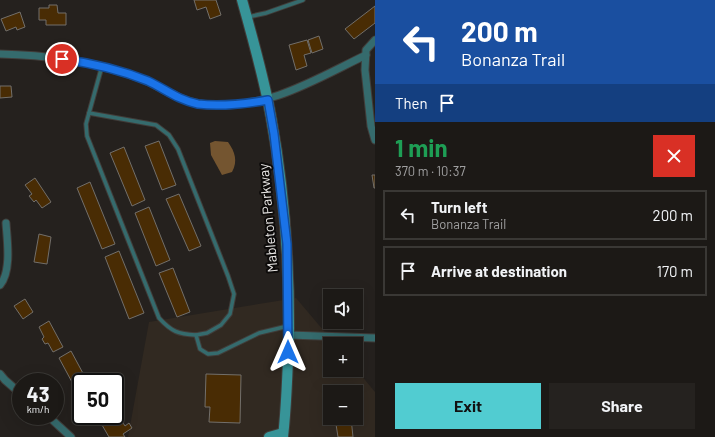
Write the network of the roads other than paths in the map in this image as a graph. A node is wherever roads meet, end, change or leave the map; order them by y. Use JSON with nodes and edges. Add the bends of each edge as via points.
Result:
{"nodes":[{"id":1,"x":242,"y":0,"type":"edge"},
{"id":2,"x":303,"y":0,"type":"edge"},
{"id":3,"x":247,"y":18,"type":"junction"},
{"id":4,"x":375,"y":40,"type":"edge"},
{"id":5,"x":0,"y":54,"type":"edge"},
{"id":6,"x":366,"y":56,"type":"junction"},
{"id":7,"x":102,"y":66,"type":"junction"},
{"id":8,"x":268,"y":100,"type":"junction"},
{"id":9,"x":89,"y":113,"type":"junction"},
{"id":10,"x":375,"y":140,"type":"edge"},
{"id":11,"x":6,"y":223,"type":"dead end"},
{"id":12,"x":0,"y":285,"type":"edge"},
{"id":13,"x":289,"y":331,"type":"junction"},
{"id":14,"x":196,"y":335,"type":"junction"},
{"id":15,"x":375,"y":338,"type":"edge"},
{"id":16,"x":0,"y":374,"type":"edge"},
{"id":17,"x":12,"y":386,"type":"edge"},
{"id":18,"x":58,"y":425,"type":"edge"},
{"id":19,"x":283,"y":435,"type":"edge"},
{"id":20,"x":71,"y":437,"type":"edge"},
{"id":21,"x":269,"y":437,"type":"edge"}],
"edges":[{"from":1,"to":3,"type":"main road","name":"Mableton Parkway"},
{"from":2,"to":3,"type":"lane"},
{"from":3,"to":8,"type":"main road","name":"Mableton Parkway"},
{"from":4,"to":6,"type":"street","via":[[366,50]]},
{"from":5,"to":7,"type":"street","via":[[75,60]]},
{"from":6,"to":8,"type":"street"},
{"from":6,"to":10,"type":"street","via":[[370,126]]},
{"from":7,"to":8,"type":"street","via":[[149,82],[172,95],[196,103],[222,105]]},
{"from":7,"to":9,"type":"lane"},
{"from":8,"to":13,"type":"main road","name":"Mableton Parkway","via":[[287,244]]},
{"from":9,"to":14,"type":"lane","via":[[86,124],[87,136],[159,318],[168,328],[182,334]]},
{"from":9,"to":14,"type":"lane","via":[[156,125],[169,135],[178,149],[234,294],[230,314],[221,325],[207,333]]},
{"from":11,"to":12,"type":"street","via":[[7,265]]},
{"from":13,"to":14,"type":"lane","via":[[259,333],[218,353],[208,354],[200,349]]},
{"from":13,"to":15,"type":"street"},
{"from":13,"to":19,"type":"main road","name":"Mableton Parkway"},
{"from":16,"to":17,"type":"street"},
{"from":18,"to":20,"type":"street"},
{"from":19,"to":21,"type":"main road"}]}
